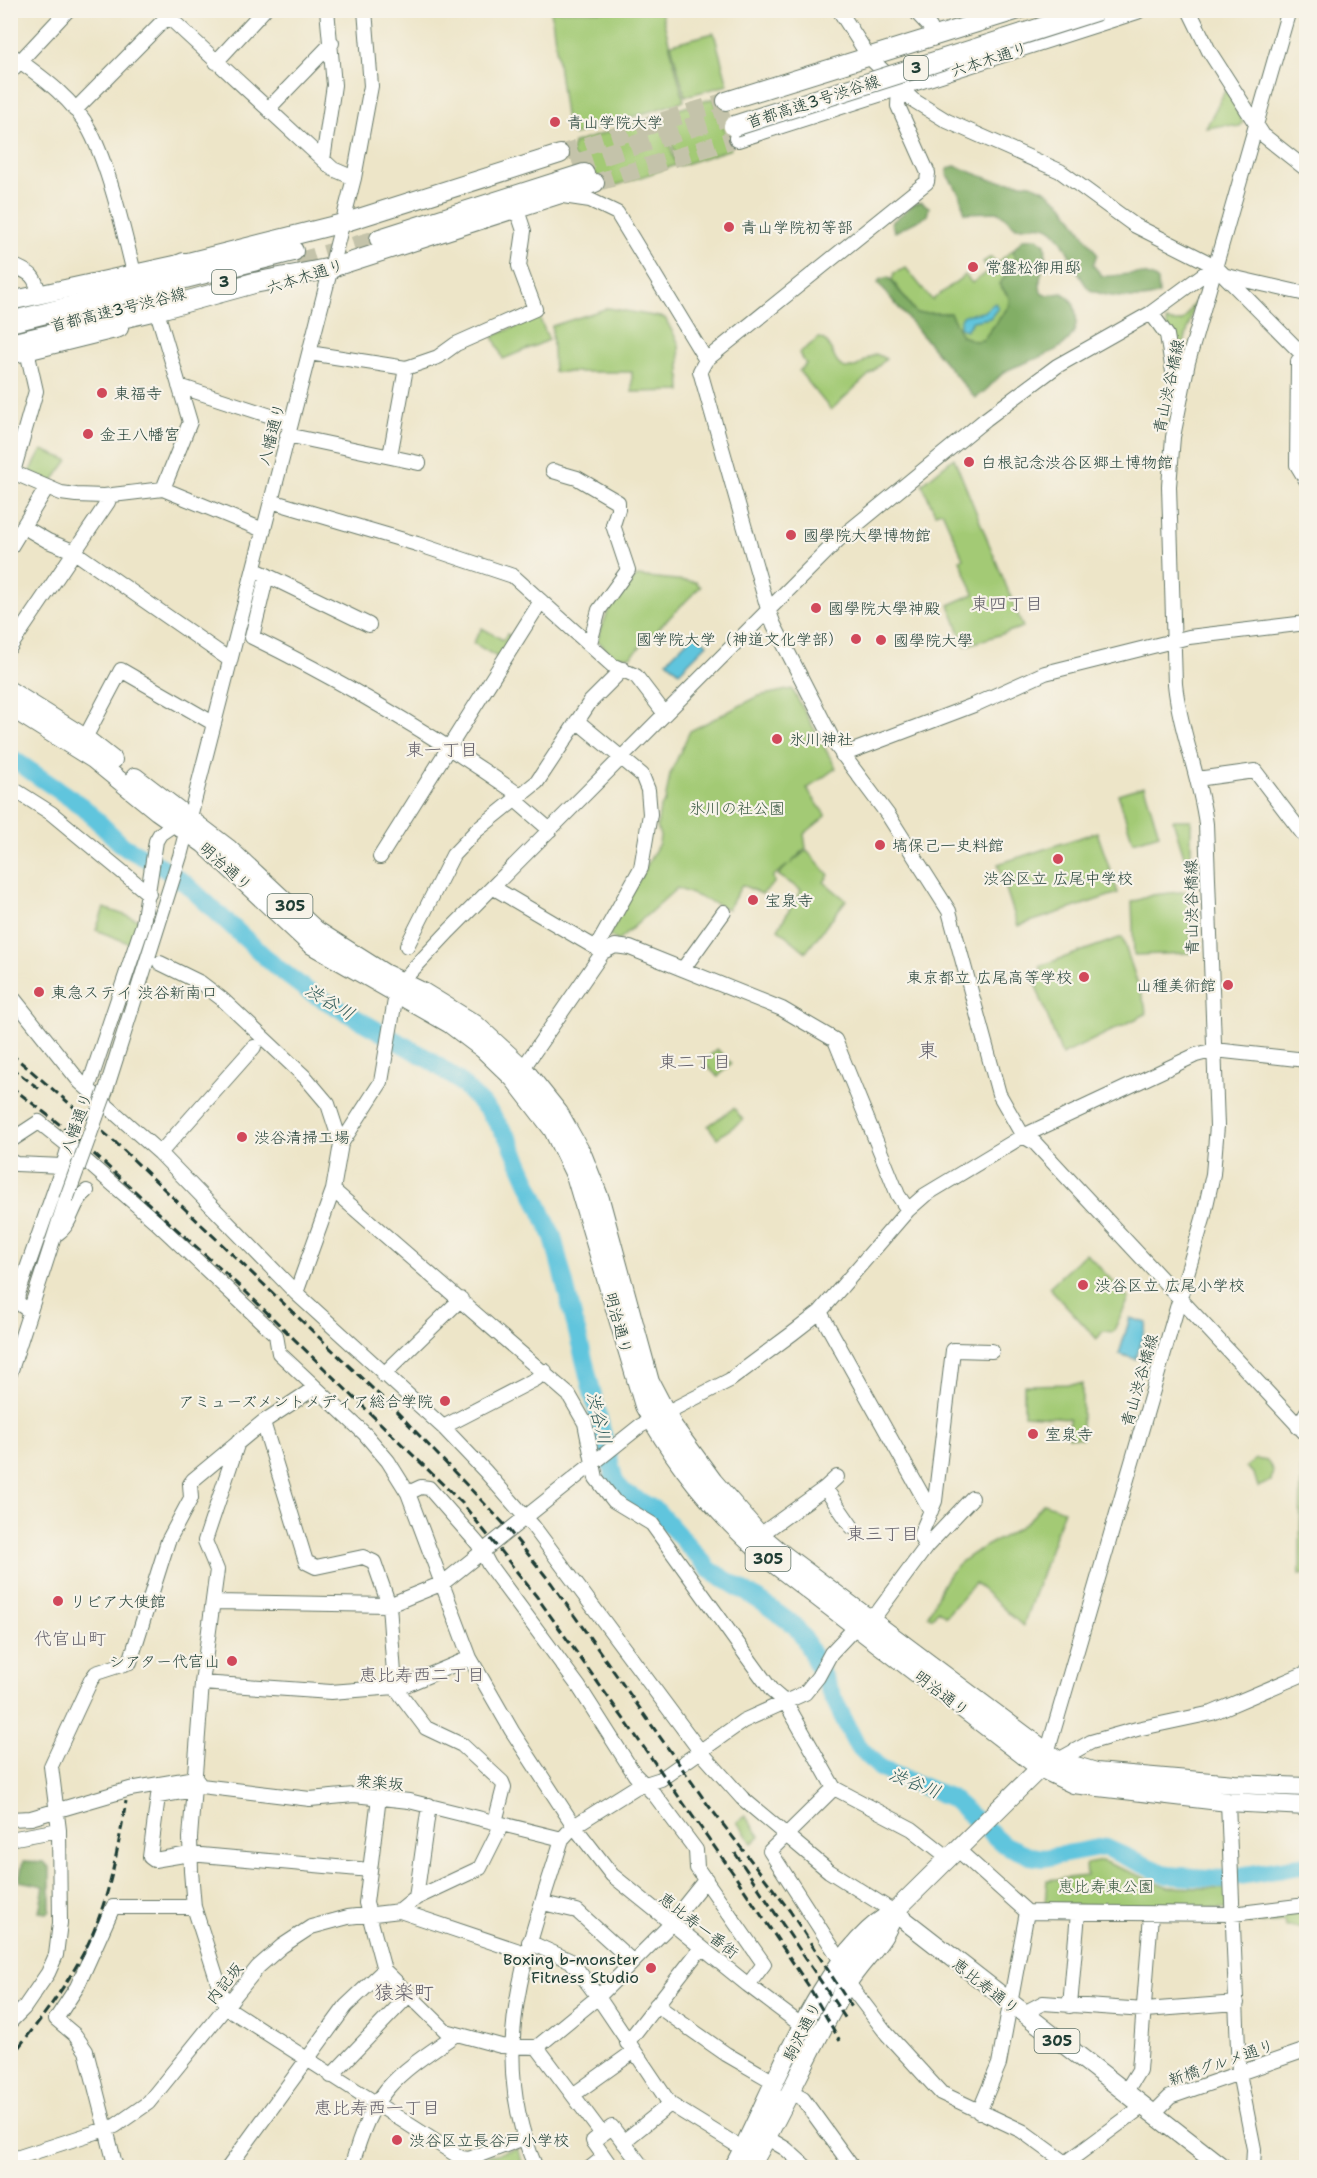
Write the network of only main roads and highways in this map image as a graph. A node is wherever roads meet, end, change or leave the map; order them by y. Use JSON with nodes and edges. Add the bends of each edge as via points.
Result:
{"nodes":[{"id":1,"x":1019,"y":10,"type":"edge"},
{"id":2,"x":1056,"y":10,"type":"edge"},
{"id":3,"x":1098,"y":10,"type":"edge"},
{"id":4,"x":1137,"y":10,"type":"edge"},
{"id":5,"x":998,"y":14,"type":"edge"},
{"id":6,"x":1004,"y":55,"type":"junction"},
{"id":7,"x":882,"y":72,"type":"road end"},
{"id":8,"x":732,"y":120,"type":"junction"},
{"id":9,"x":578,"y":169,"type":"junction"},
{"id":10,"x":378,"y":234,"type":"tunnel mouth"},
{"id":11,"x":295,"y":257,"type":"tunnel mouth"},
{"id":12,"x":184,"y":263,"type":"joint"},
{"id":13,"x":332,"y":268,"type":"joint"},
{"id":14,"x":150,"y":294,"type":"junction"},
{"id":15,"x":10,"y":301,"type":"edge"},
{"id":16,"x":10,"y":313,"type":"edge"},
{"id":17,"x":10,"y":322,"type":"edge"},
{"id":18,"x":10,"y":336,"type":"edge"},
{"id":19,"x":16,"y":350,"type":"edge"},
{"id":20,"x":10,"y":692,"type":"edge"},
{"id":21,"x":10,"y":706,"type":"edge"},
{"id":22,"x":183,"y":824,"type":"junction"},
{"id":23,"x":399,"y":988,"type":"junction"},
{"id":24,"x":658,"y":1416,"type":"junction"},
{"id":25,"x":861,"y":1621,"type":"junction"},
{"id":26,"x":1048,"y":1761,"type":"junction"},
{"id":27,"x":1060,"y":1780,"type":"junction"},
{"id":28,"x":1026,"y":1781,"type":"junction"},
{"id":29,"x":1306,"y":1787,"type":"edge"},
{"id":30,"x":1306,"y":1806,"type":"edge"},
{"id":31,"x":894,"y":1912,"type":"junction"},
{"id":32,"x":810,"y":2032,"type":"junction"},
{"id":33,"x":762,"y":2133,"type":"junction"},
{"id":34,"x":750,"y":2159,"type":"edge"},
{"id":35,"x":733,"y":2168,"type":"edge"},
{"id":36,"x":1223,"y":2168,"type":"edge"}],
"edges":[{"from":1,"to":5,"type":"main road"},
{"from":2,"to":8,"type":"highway","name":"首都高速3号渋谷線","number":"3"},
{"from":3,"to":8,"type":"highway","name":"首都高速3号渋谷線","number":"3","bridge":true},
{"from":4,"to":6,"type":"main road","name":"六本木通り"},
{"from":5,"to":8,"type":"main road","via":[[869,57]]},
{"from":6,"to":7,"type":"main road","via":[[944,55]]},
{"from":6,"to":8,"type":"main road","name":"六本木通り","via":[[899,88]]},
{"from":9,"to":10,"type":"highway"},
{"from":9,"to":12,"type":"main road"},
{"from":9,"to":13,"type":"main road","name":"六本木通り","via":[[558,196]]},
{"from":11,"to":14,"type":"highway","name":"首都高速3号渋谷線","number":"3"},
{"from":12,"to":14,"type":"highway"},
{"from":13,"to":14,"type":"highway","via":[[254,283]]},
{"from":14,"to":15,"type":"main road","via":[[39,294]]},
{"from":14,"to":16,"type":"highway"},
{"from":14,"to":17,"type":"highway","name":"首都高速3号渋谷線","number":"3"},
{"from":14,"to":18,"type":"highway","name":"首都高速3号渋谷線","number":"3"},
{"from":14,"to":19,"type":"highway"},
{"from":20,"to":22,"type":"main road","name":"明治通り","number":"305","via":[[85,738]]},
{"from":21,"to":22,"type":"main road","name":"明治通り","number":"305"},
{"from":22,"to":23,"type":"main road","name":"明治通り","number":"305","via":[[310,944]]},
{"from":23,"to":24,"type":"main road","name":"明治通り","number":"305","via":[[483,1048],[527,1094],[553,1130],[581,1188],[631,1370]]},
{"from":23,"to":24,"type":"main road","name":"明治通り","number":"305","via":[[475,1024],[523,1068],[559,1113],[600,1199]]},
{"from":24,"to":25,"type":"main road","name":"明治通り","number":"305","via":[[760,1535]]},
{"from":24,"to":25,"type":"main road","name":"明治通り","number":"305","via":[[703,1491],[750,1544]]},
{"from":25,"to":26,"type":"main road","name":"明治通り","number":"305"},
{"from":26,"to":27,"type":"main road","name":"明治通り"},
{"from":26,"to":28,"type":"main road","name":"駒沢通り"},
{"from":26,"to":29,"type":"main road","name":"明治通り","via":[[1096,1772]]},
{"from":27,"to":28,"type":"main road"},
{"from":27,"to":30,"type":"main road","name":"明治通り","via":[[1228,1802]]},
{"from":28,"to":31,"type":"main road","name":"駒沢通り"},
{"from":31,"to":32,"type":"main road","name":"駒沢通り","via":[[889,1931]]},
{"from":31,"to":32,"type":"main road","name":"駒沢通り","via":[[878,1920],[841,1961]]},
{"from":31,"to":36,"type":"main road","name":"恵比寿通り","number":"305"},
{"from":32,"to":33,"type":"main road","name":"駒沢通り","via":[[792,2093]]},
{"from":32,"to":33,"type":"main road","name":"駒沢通り","via":[[766,2104]]},
{"from":33,"to":34,"type":"main road","name":"駒沢通り"},
{"from":34,"to":35,"type":"main road","name":"駒沢通り"}]}
